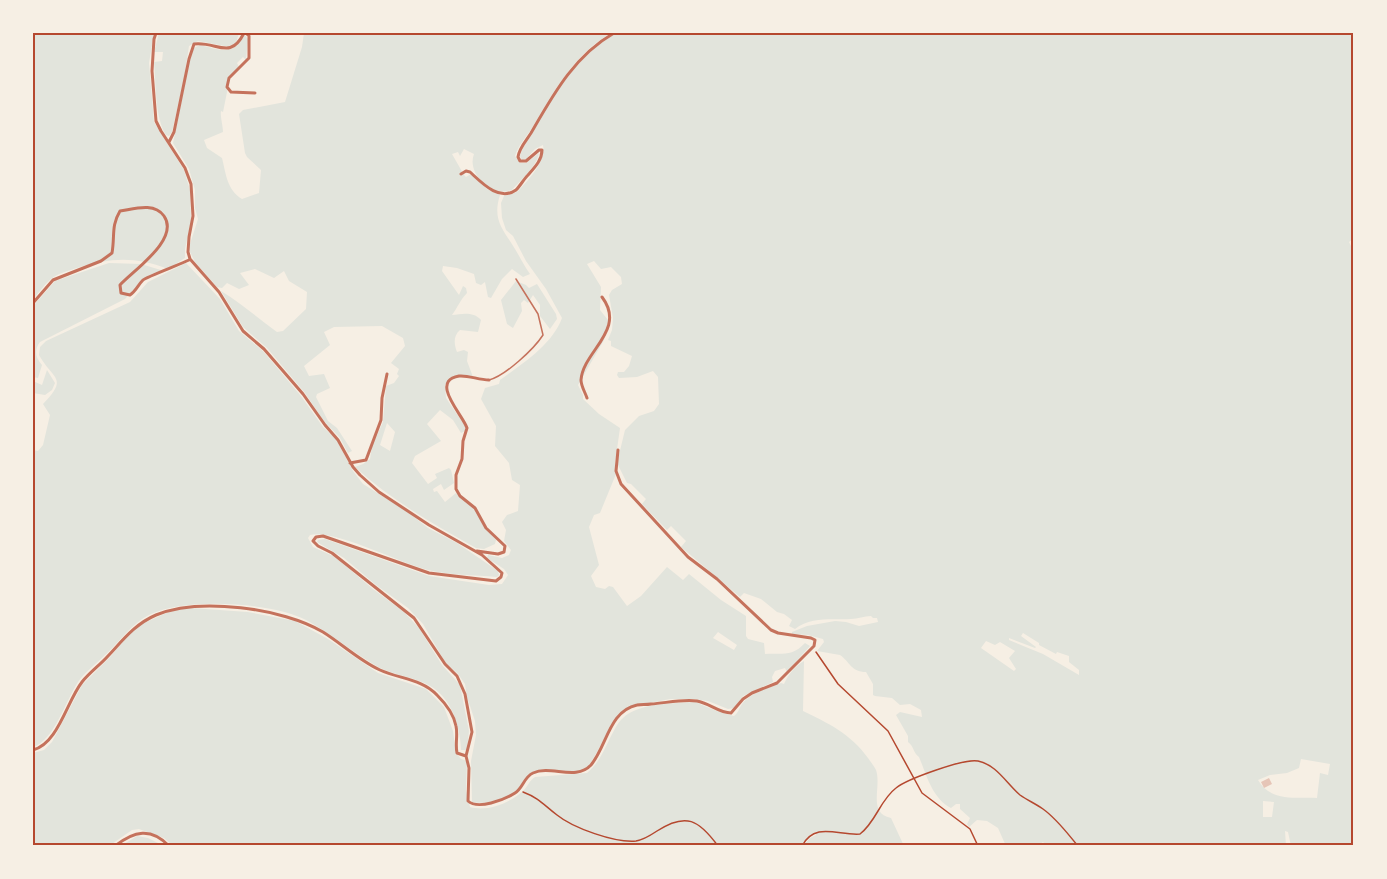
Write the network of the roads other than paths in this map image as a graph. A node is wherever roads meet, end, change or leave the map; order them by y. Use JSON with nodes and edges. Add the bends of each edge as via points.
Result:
{"nodes":[{"id":1,"x":156,"y":33,"type":"edge"},
{"id":2,"x":245,"y":33,"type":"edge"},
{"id":3,"x":614,"y":33,"type":"edge"},
{"id":4,"x":255,"y":93,"type":"dead end"},
{"id":5,"x":169,"y":142,"type":"junction"},
{"id":6,"x":461,"y":174,"type":"dead end"},
{"id":7,"x":190,"y":260,"type":"junction"},
{"id":8,"x":516,"y":279,"type":"dead end"},
{"id":9,"x":602,"y":297,"type":"dead end"},
{"id":10,"x":33,"y":303,"type":"edge"},
{"id":11,"x":387,"y":374,"type":"dead end"},
{"id":12,"x":489,"y":380,"type":"joint"},
{"id":13,"x":587,"y":398,"type":"dead end"},
{"id":14,"x":618,"y":450,"type":"dead end"},
{"id":15,"x":350,"y":463,"type":"junction"},
{"id":16,"x":475,"y":550,"type":"junction"},
{"id":17,"x":33,"y":750,"type":"edge"},
{"id":18,"x":466,"y":756,"type":"junction"},
{"id":19,"x":115,"y":846,"type":"edge"},
{"id":20,"x":169,"y":846,"type":"edge"}],
"edges":[{"from":1,"to":5,"type":"street","via":[[152,71],[156,121]]},
{"from":2,"to":4,"type":"street","via":[[249,36],[249,58],[229,78],[227,87],[231,92]]},
{"from":2,"to":5,"type":"street","via":[[228,49],[194,44]]},
{"from":3,"to":6,"type":"street","via":[[576,64],[553,93],[518,157],[526,161],[539,150],[542,153],[515,190],[495,192],[470,172]]},
{"from":5,"to":7,"type":"street","via":[[191,184]]},
{"from":7,"to":10,"type":"street","via":[[144,279],[130,295],[121,293],[120,285],[165,240],[167,229],[165,218],[157,210],[142,207],[120,211],[113,223],[112,253],[53,280]]},
{"from":7,"to":15,"type":"street","via":[[219,292],[243,331],[303,394],[338,440]]},
{"from":8,"to":12,"type":"lane","via":[[538,314],[543,335],[521,360]]},
{"from":9,"to":13,"type":"street","via":[[608,304],[608,326],[582,373]]},
{"from":11,"to":15,"type":"street","via":[[379,429],[366,460]]},
{"from":12,"to":16,"type":"street","via":[[460,376],[450,380],[446,392],[467,428],[456,489],[505,546],[504,552],[498,554]]},
{"from":14,"to":18,"type":"street","via":[[615,471],[621,484],[688,557],[771,630],[811,638],[815,640],[814,646],[777,683],[752,693],[731,713],[697,701],[637,705],[625,710],[584,770],[532,774],[515,793],[488,804],[468,801]]},
{"from":15,"to":16,"type":"street","via":[[380,492]]},
{"from":16,"to":18,"type":"street","via":[[500,570],[501,577],[496,580],[429,573],[323,536],[313,541],[414,618],[457,676],[465,694],[472,732]]},
{"from":17,"to":18,"type":"street","via":[[56,731],[82,682],[131,630],[175,608],[207,606],[294,619],[323,632],[378,670],[424,684],[449,709],[456,726],[458,753]]},
{"from":19,"to":20,"type":"street","via":[[137,833],[153,836]]}]}
